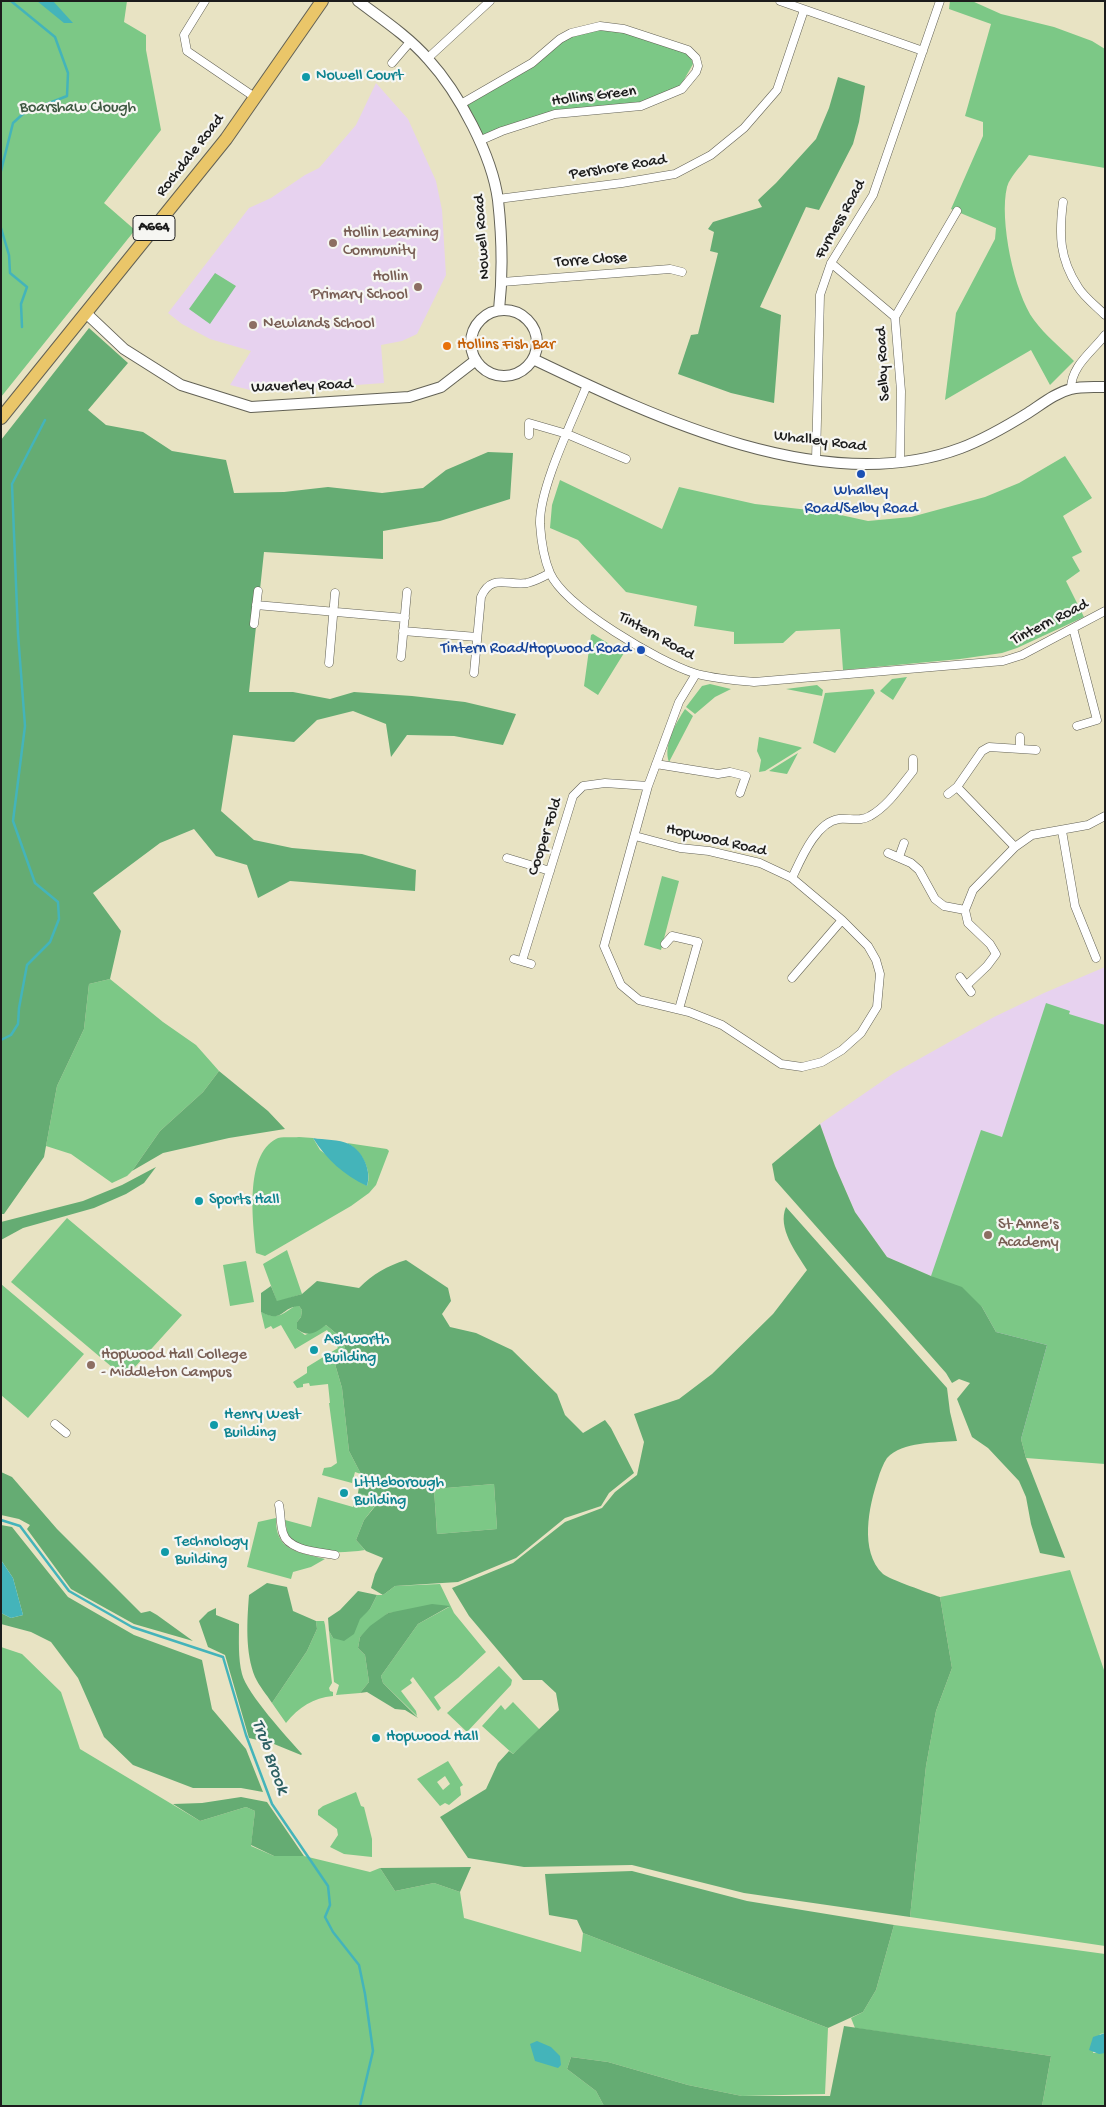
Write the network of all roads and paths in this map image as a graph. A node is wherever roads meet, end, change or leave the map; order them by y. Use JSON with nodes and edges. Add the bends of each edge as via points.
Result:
{"nodes":[{"id":1,"x":205,"y":1,"type":"edge"},
{"id":2,"x":322,"y":1,"type":"edge"},
{"id":3,"x":358,"y":1,"type":"edge"},
{"id":4,"x":490,"y":1,"type":"edge"},
{"id":5,"x":780,"y":1,"type":"edge"},
{"id":6,"x":940,"y":1,"type":"edge"},
{"id":7,"x":804,"y":10,"type":"junction"},
{"id":8,"x":410,"y":42,"type":"junction"},
{"id":9,"x":924,"y":51,"type":"junction"},
{"id":10,"x":428,"y":58,"type":"junction"},
{"id":11,"x":392,"y":62,"type":"dead end"},
{"id":12,"x":256,"y":98,"type":"junction"},
{"id":13,"x":461,"y":104,"type":"junction"},
{"id":14,"x":479,"y":141,"type":"junction"},
{"id":15,"x":498,"y":199,"type":"junction"},
{"id":16,"x":1063,"y":202,"type":"dead end"},
{"id":17,"x":957,"y":211,"type":"dead end"},
{"id":18,"x":831,"y":263,"type":"junction"},
{"id":19,"x":682,"y":272,"type":"dead end"},
{"id":20,"x":502,"y":282,"type":"junction"},
{"id":21,"x":498,"y":310,"type":"junction"},
{"id":22,"x":87,"y":314,"type":"junction"},
{"id":23,"x":1105,"y":315,"type":"edge"},
{"id":24,"x":895,"y":317,"type":"junction"},
{"id":25,"x":1105,"y":336,"type":"edge"},
{"id":26,"x":534,"y":358,"type":"junction"},
{"id":27,"x":476,"y":360,"type":"junction"},
{"id":28,"x":587,"y":385,"type":"junction"},
{"id":29,"x":1105,"y":387,"type":"edge"},
{"id":30,"x":1071,"y":389,"type":"junction"},
{"id":31,"x":1,"y":418,"type":"edge"},
{"id":32,"x":567,"y":434,"type":"junction"},
{"id":33,"x":529,"y":435,"type":"dead end"},
{"id":34,"x":626,"y":459,"type":"dead end"},
{"id":35,"x":816,"y":460,"type":"junction"},
{"id":36,"x":900,"y":463,"type":"junction"},
{"id":37,"x":550,"y":574,"type":"junction"},
{"id":38,"x":258,"y":591,"type":"dead end"},
{"id":39,"x":407,"y":592,"type":"dead end"},
{"id":40,"x":335,"y":593,"type":"dead end"},
{"id":41,"x":256,"y":605,"type":"junction"},
{"id":42,"x":333,"y":611,"type":"junction"},
{"id":43,"x":1105,"y":611,"type":"edge"},
{"id":44,"x":404,"y":618,"type":"junction"},
{"id":45,"x":254,"y":624,"type":"dead end"},
{"id":46,"x":1073,"y":628,"type":"junction"},
{"id":47,"x":404,"y":630,"type":"junction"},
{"id":48,"x":477,"y":637,"type":"junction"},
{"id":49,"x":401,"y":657,"type":"dead end"},
{"id":50,"x":329,"y":663,"type":"dead end"},
{"id":51,"x":474,"y":673,"type":"dead end"},
{"id":52,"x":696,"y":674,"type":"junction"},
{"id":53,"x":1101,"y":719,"type":"edge"},
{"id":54,"x":1077,"y":726,"type":"dead end"},
{"id":55,"x":1020,"y":736,"type":"dead end"},
{"id":56,"x":1020,"y":749,"type":"junction"},
{"id":57,"x":1036,"y":750,"type":"dead end"},
{"id":58,"x":912,"y":759,"type":"dead end"},
{"id":59,"x":656,"y":764,"type":"junction"},
{"id":60,"x":648,"y":786,"type":"junction"},
{"id":61,"x":957,"y":786,"type":"junction"},
{"id":62,"x":740,"y":793,"type":"dead end"},
{"id":63,"x":948,"y":794,"type":"dead end"},
{"id":64,"x":1105,"y":816,"type":"edge"},
{"id":65,"x":1062,"y":831,"type":"junction"},
{"id":66,"x":635,"y":836,"type":"junction"},
{"id":67,"x":904,"y":844,"type":"dead end"},
{"id":68,"x":1015,"y":847,"type":"junction"},
{"id":69,"x":888,"y":852,"type":"dead end"},
{"id":70,"x":899,"y":857,"type":"junction"},
{"id":71,"x":507,"y":858,"type":"dead end"},
{"id":72,"x":550,"y":871,"type":"junction"},
{"id":73,"x":792,"y":878,"type":"junction"},
{"id":74,"x":965,"y":910,"type":"junction"},
{"id":75,"x":842,"y":920,"type":"junction"},
{"id":76,"x":665,"y":944,"type":"dead end"},
{"id":77,"x":1096,"y":958,"type":"dead end"},
{"id":78,"x":531,"y":964,"type":"dead end"},
{"id":79,"x":960,"y":977,"type":"dead end"},
{"id":80,"x":792,"y":978,"type":"dead end"},
{"id":81,"x":679,"y":1009,"type":"junction"},
{"id":82,"x":55,"y":1424,"type":"dead end"},
{"id":83,"x":66,"y":1433,"type":"dead end"},
{"id":84,"x":279,"y":1505,"type":"dead end"},
{"id":85,"x":335,"y":1555,"type":"dead end"}],
"edges":[{"from":1,"to":12,"type":"street","via":[[184,35],[187,51]]},
{"from":2,"to":12,"type":"main road","name":"Rochdale Road","number":"A664"},
{"from":3,"to":8,"type":"street","name":"Nowell Road"},
{"from":4,"to":10,"type":"street"},
{"from":5,"to":7,"type":"street"},
{"from":6,"to":9,"type":"street","name":"Furness Road"},
{"from":7,"to":9,"type":"street"},
{"from":7,"to":15,"type":"street","name":"Pershore Road","via":[[777,90],[744,128],[711,155],[675,174]]},
{"from":8,"to":10,"type":"street","name":"Nowell Road"},
{"from":8,"to":11,"type":"street"},
{"from":9,"to":18,"type":"street","name":"Furness Road","via":[[872,195]]},
{"from":10,"to":13,"type":"street","name":"Nowell Road"},
{"from":12,"to":22,"type":"main road","name":"Rochdale Road","number":"A664"},
{"from":13,"to":14,"type":"street","name":"Nowell Road"},
{"from":13,"to":14,"type":"street","name":"Hollins Green","via":[[532,63],[560,39],[600,26],[624,29],[688,50],[696,58],[696,72],[682,89],[641,106],[554,114]]},
{"from":14,"to":15,"type":"street","name":"Nowell Road"},
{"from":15,"to":20,"type":"street","name":"Nowell Road"},
{"from":16,"to":23,"type":"street","via":[[1062,255],[1078,288]]},
{"from":17,"to":24,"type":"street"},
{"from":18,"to":24,"type":"street","name":"Selby Road"},
{"from":18,"to":35,"type":"street","name":"Furness Road","via":[[820,295]]},
{"from":19,"to":20,"type":"street","name":"Torre Close","via":[[670,269]]},
{"from":20,"to":21,"type":"street","name":"Nowell Road"},
{"from":21,"to":26,"type":"street","via":[[509,310],[528,319],[537,338]]},
{"from":21,"to":27,"type":"street","via":[[480,320],[474,328],[471,338]]},
{"from":22,"to":27,"type":"street","name":"Waverley Road","via":[[124,349],[181,385],[252,407],[410,397],[441,387]]},
{"from":22,"to":31,"type":"main road","name":"Rochdale Road","number":"A664"},
{"from":24,"to":36,"type":"street","name":"Selby Road","via":[[901,391]]},
{"from":25,"to":30,"type":"street","via":[[1081,362],[1071,379]]},
{"from":26,"to":27,"type":"street","via":[[528,367],[510,376],[490,373]]},
{"from":26,"to":28,"type":"street","name":"Whalley Road"},
{"from":28,"to":32,"type":"street","name":"Tintern Road"},
{"from":28,"to":35,"type":"street","name":"Whalley Road","via":[[692,429],[757,449]]},
{"from":29,"to":30,"type":"street","name":"Whalley Road"},
{"from":30,"to":36,"type":"street","name":"Whalley Road","via":[[962,448]]},
{"from":32,"to":33,"type":"street","via":[[529,423]]},
{"from":32,"to":34,"type":"street"},
{"from":32,"to":37,"type":"street","name":"Tintern Road","via":[[544,496],[541,514],[543,545]]},
{"from":35,"to":36,"type":"street","name":"Whalley Road","via":[[852,464]]},
{"from":37,"to":48,"type":"street","via":[[527,583],[489,585],[481,597]]},
{"from":37,"to":52,"type":"street","name":"Tintern Road","via":[[568,596],[592,616],[632,642]]},
{"from":38,"to":41,"type":"street"},
{"from":39,"to":44,"type":"street"},
{"from":40,"to":42,"type":"street"},
{"from":41,"to":42,"type":"street"},
{"from":41,"to":45,"type":"street"},
{"from":42,"to":44,"type":"street"},
{"from":42,"to":50,"type":"street"},
{"from":43,"to":46,"type":"street","name":"Tintern Road"},
{"from":44,"to":47,"type":"street"},
{"from":46,"to":52,"type":"street","name":"Tintern Road","via":[[1022,655],[1003,661],[754,682]]},
{"from":46,"to":53,"type":"street"},
{"from":47,"to":48,"type":"street"},
{"from":47,"to":49,"type":"street"},
{"from":48,"to":51,"type":"street"},
{"from":52,"to":59,"type":"street","name":"Hopwood Road","via":[[679,702]]},
{"from":53,"to":54,"type":"street"},
{"from":55,"to":56,"type":"street"},
{"from":56,"to":57,"type":"street"},
{"from":56,"to":61,"type":"street","via":[[989,747],[982,751]]},
{"from":58,"to":73,"type":"street","via":[[913,771],[880,810],[854,820],[838,819],[823,827],[812,839]]},
{"from":59,"to":60,"type":"street","name":"Hopwood Road"},
{"from":59,"to":62,"type":"street","via":[[746,776]]},
{"from":60,"to":66,"type":"street","name":"Hopwood Road"},
{"from":60,"to":72,"type":"street","name":"Cooper Fold","via":[[605,782],[583,786],[573,796]]},
{"from":61,"to":63,"type":"street"},
{"from":61,"to":68,"type":"street"},
{"from":64,"to":65,"type":"street","via":[[1088,826]]},
{"from":65,"to":68,"type":"street","via":[[1032,835]]},
{"from":65,"to":77,"type":"street","via":[[1075,906],[1093,939]]},
{"from":66,"to":73,"type":"street","name":"Hopwood Road","via":[[760,863]]},
{"from":66,"to":81,"type":"street","name":"Hopwood Road","via":[[604,946],[621,985],[639,1000]]},
{"from":67,"to":70,"type":"street"},
{"from":68,"to":74,"type":"street","via":[[973,890]]},
{"from":69,"to":70,"type":"street"},
{"from":70,"to":74,"type":"street","via":[[919,870],[936,899],[944,906]]},
{"from":71,"to":72,"type":"street"},
{"from":72,"to":78,"type":"street","name":"Cooper Fold","via":[[518,960]]},
{"from":73,"to":75,"type":"street","name":"Hopwood Road"},
{"from":74,"to":79,"type":"street","via":[[968,923],[996,954],[969,989]]},
{"from":75,"to":80,"type":"street"},
{"from":75,"to":81,"type":"street","name":"Hopwood Road","via":[[868,946],[876,960],[880,974],[880,1010],[861,1033],[822,1062],[802,1067],[781,1064],[722,1025]]},
{"from":76,"to":81,"type":"street","via":[[672,936],[698,942]]},
{"from":82,"to":83,"type":"street"},
{"from":84,"to":85,"type":"street","via":[[282,1532],[287,1540],[298,1547]]}]}
